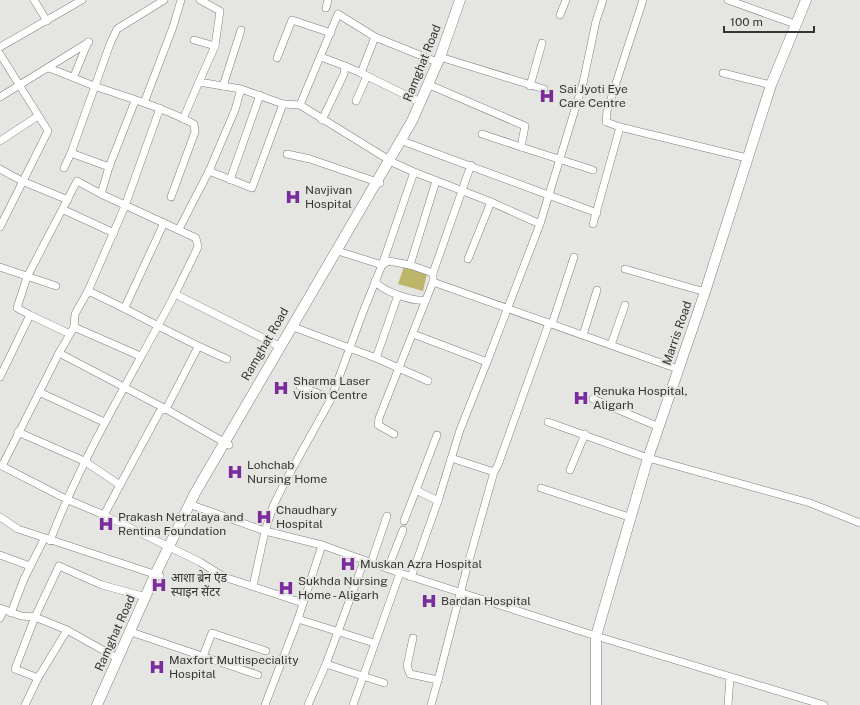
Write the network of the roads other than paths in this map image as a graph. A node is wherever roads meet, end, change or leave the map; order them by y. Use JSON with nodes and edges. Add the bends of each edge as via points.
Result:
{"nodes":[{"id":1,"x":34,"y":0,"type":"edge"},
{"id":2,"x":82,"y":0,"type":"edge"},
{"id":3,"x":164,"y":0,"type":"edge"},
{"id":4,"x":181,"y":0,"type":"edge"},
{"id":5,"x":200,"y":0,"type":"edge"},
{"id":6,"x":328,"y":0,"type":"edge"},
{"id":7,"x":460,"y":0,"type":"edge"},
{"id":8,"x":465,"y":0,"type":"edge"},
{"id":9,"x":566,"y":0,"type":"edge"},
{"id":10,"x":603,"y":0,"type":"edge"},
{"id":11,"x":643,"y":0,"type":"edge"},
{"id":12,"x":728,"y":0,"type":"edge"},
{"id":13,"x":806,"y":0,"type":"edge"},
{"id":14,"x":326,"y":8,"type":"dead end"},
{"id":15,"x":560,"y":15,"type":"dead end"},
{"id":16,"x":47,"y":21,"type":"junction"},
{"id":17,"x":795,"y":24,"type":"junction"},
{"id":18,"x":241,"y":30,"type":"dead end"},
{"id":19,"x":331,"y":33,"type":"junction"},
{"id":20,"x":375,"y":37,"type":"junction"},
{"id":21,"x":194,"y":40,"type":"dead end"},
{"id":22,"x":542,"y":43,"type":"dead end"},
{"id":23,"x":215,"y":46,"type":"junction"},
{"id":24,"x":0,"y":47,"type":"edge"},
{"id":25,"x":0,"y":54,"type":"edge"},
{"id":26,"x":321,"y":57,"type":"junction"},
{"id":27,"x":277,"y":58,"type":"dead end"},
{"id":28,"x":440,"y":59,"type":"junction"},
{"id":29,"x":345,"y":66,"type":"junction"},
{"id":30,"x":48,"y":68,"type":"junction"},
{"id":31,"x":723,"y":73,"type":"dead end"},
{"id":32,"x":364,"y":74,"type":"junction"},
{"id":33,"x":74,"y":76,"type":"junction"},
{"id":34,"x":199,"y":82,"type":"junction"},
{"id":35,"x":20,"y":85,"type":"junction"},
{"id":36,"x":771,"y":85,"type":"junction"},
{"id":37,"x":94,"y":86,"type":"junction"},
{"id":38,"x":223,"y":86,"type":"junction"},
{"id":39,"x":432,"y":86,"type":"junction"},
{"id":40,"x":530,"y":86,"type":"junction"},
{"id":41,"x":544,"y":88,"type":"dead end"},
{"id":42,"x":241,"y":89,"type":"junction"},
{"id":43,"x":260,"y":95,"type":"junction"},
{"id":44,"x":0,"y":97,"type":"edge"},
{"id":45,"x":135,"y":101,"type":"junction"},
{"id":46,"x":356,"y":101,"type":"dead end"},
{"id":47,"x":420,"y":102,"type":"junction"},
{"id":48,"x":144,"y":103,"type":"junction"},
{"id":49,"x":283,"y":104,"type":"junction"},
{"id":50,"x":300,"y":105,"type":"junction"},
{"id":51,"x":160,"y":108,"type":"junction"},
{"id":52,"x":38,"y":116,"type":"junction"},
{"id":53,"x":183,"y":119,"type":"junction"},
{"id":54,"x":322,"y":120,"type":"junction"},
{"id":55,"x":620,"y":127,"type":"junction"},
{"id":56,"x":482,"y":134,"type":"dead end"},
{"id":57,"x":0,"y":141,"type":"edge"},
{"id":58,"x":405,"y":142,"type":"junction"},
{"id":59,"x":521,"y":147,"type":"junction"},
{"id":60,"x":71,"y":153,"type":"junction"},
{"id":61,"x":287,"y":154,"type":"dead end"},
{"id":62,"x":747,"y":158,"type":"junction"},
{"id":63,"x":392,"y":161,"type":"junction"},
{"id":64,"x":560,"y":161,"type":"junction"},
{"id":65,"x":471,"y":165,"type":"junction"},
{"id":66,"x":109,"y":167,"type":"junction"},
{"id":67,"x":64,"y":168,"type":"dead end"},
{"id":68,"x":0,"y":169,"type":"edge"},
{"id":69,"x":593,"y":170,"type":"dead end"},
{"id":70,"x":209,"y":171,"type":"junction"},
{"id":71,"x":414,"y":172,"type":"junction"},
{"id":72,"x":230,"y":180,"type":"junction"},
{"id":73,"x":22,"y":181,"type":"junction"},
{"id":74,"x":436,"y":181,"type":"junction"},
{"id":75,"x":378,"y":183,"type":"junction"},
{"id":76,"x":463,"y":191,"type":"junction"},
{"id":77,"x":101,"y":194,"type":"junction"},
{"id":78,"x":548,"y":194,"type":"junction"},
{"id":79,"x":171,"y":197,"type":"dead end"},
{"id":80,"x":68,"y":200,"type":"junction"},
{"id":81,"x":491,"y":202,"type":"junction"},
{"id":82,"x":126,"y":206,"type":"junction"},
{"id":83,"x":64,"y":210,"type":"junction"},
{"id":84,"x":597,"y":212,"type":"junction"},
{"id":85,"x":164,"y":223,"type":"junction"},
{"id":86,"x":540,"y":224,"type":"junction"},
{"id":87,"x":593,"y":224,"type":"dead end"},
{"id":88,"x":0,"y":227,"type":"edge"},
{"id":89,"x":178,"y":229,"type":"junction"},
{"id":90,"x":114,"y":233,"type":"junction"},
{"id":91,"x":341,"y":252,"type":"junction"},
{"id":92,"x":574,"y":257,"type":"dead end"},
{"id":93,"x":468,"y":259,"type":"dead end"},
{"id":94,"x":382,"y":264,"type":"junction"},
{"id":95,"x":410,"y":265,"type":"junction"},
{"id":96,"x":0,"y":267,"type":"edge"},
{"id":97,"x":625,"y":269,"type":"dead end"},
{"id":98,"x":433,"y":273,"type":"junction"},
{"id":99,"x":27,"y":277,"type":"junction"},
{"id":100,"x":376,"y":282,"type":"junction"},
{"id":101,"x":433,"y":282,"type":"junction"},
{"id":102,"x":56,"y":286,"type":"dead end"},
{"id":103,"x":598,"y":290,"type":"dead end"},
{"id":104,"x":88,"y":291,"type":"junction"},
{"id":105,"x":705,"y":292,"type":"junction"},
{"id":106,"x":176,"y":294,"type":"junction"},
{"id":107,"x":398,"y":295,"type":"junction"},
{"id":108,"x":426,"y":300,"type":"junction"},
{"id":109,"x":625,"y":305,"type":"dead end"},
{"id":110,"x":125,"y":307,"type":"junction"},
{"id":111,"x":508,"y":309,"type":"junction"},
{"id":112,"x":30,"y":315,"type":"junction"},
{"id":113,"x":550,"y":324,"type":"junction"},
{"id":114,"x":74,"y":327,"type":"junction"},
{"id":115,"x":158,"y":327,"type":"junction"},
{"id":116,"x":296,"y":328,"type":"junction"},
{"id":117,"x":70,"y":334,"type":"junction"},
{"id":118,"x":413,"y":334,"type":"junction"},
{"id":119,"x":583,"y":335,"type":"junction"},
{"id":120,"x":612,"y":345,"type":"junction"},
{"id":121,"x":279,"y":346,"type":"junction"},
{"id":122,"x":198,"y":347,"type":"junction"},
{"id":123,"x":350,"y":349,"type":"junction"},
{"id":124,"x":59,"y":353,"type":"junction"},
{"id":125,"x":140,"y":356,"type":"junction"},
{"id":126,"x":376,"y":358,"type":"junction"},
{"id":127,"x":227,"y":359,"type":"dead end"},
{"id":128,"x":487,"y":362,"type":"junction"},
{"id":129,"x":398,"y":368,"type":"junction"},
{"id":130,"x":678,"y":369,"type":"junction"},
{"id":131,"x":0,"y":377,"type":"edge"},
{"id":132,"x":428,"y":381,"type":"dead end"},
{"id":133,"x":300,"y":386,"type":"dead end"},
{"id":134,"x":125,"y":389,"type":"junction"},
{"id":135,"x":39,"y":392,"type":"junction"},
{"id":136,"x":331,"y":399,"type":"junction"},
{"id":137,"x":593,"y":399,"type":"dead end"},
{"id":138,"x":166,"y":409,"type":"junction"},
{"id":139,"x":104,"y":422,"type":"junction"},
{"id":140,"x":548,"y":422,"type":"dead end"},
{"id":141,"x":659,"y":427,"type":"junction"},
{"id":142,"x":18,"y":432,"type":"junction"},
{"id":143,"x":394,"y":434,"type":"dead end"},
{"id":144,"x":585,"y":434,"type":"junction"},
{"id":145,"x":437,"y":435,"type":"dead end"},
{"id":146,"x":226,"y":443,"type":"junction"},
{"id":147,"x":451,"y":458,"type":"junction"},
{"id":148,"x":648,"y":458,"type":"junction"},
{"id":149,"x":84,"y":461,"type":"junction"},
{"id":150,"x":1,"y":465,"type":"edge"},
{"id":151,"x":570,"y":470,"type":"dead end"},
{"id":152,"x":494,"y":472,"type":"junction"},
{"id":153,"x":120,"y":485,"type":"junction"},
{"id":154,"x":541,"y":488,"type":"dead end"},
{"id":155,"x":416,"y":490,"type":"junction"},
{"id":156,"x":66,"y":499,"type":"junction"},
{"id":157,"x":438,"y":501,"type":"junction"},
{"id":158,"x":192,"y":505,"type":"junction"},
{"id":159,"x":104,"y":515,"type":"junction"},
{"id":160,"x":387,"y":516,"type":"dead end"},
{"id":161,"x":0,"y":517,"type":"edge"},
{"id":162,"x":632,"y":518,"type":"junction"},
{"id":163,"x":404,"y":521,"type":"dead end"},
{"id":164,"x":859,"y":522,"type":"edge"},
{"id":165,"x":402,"y":530,"type":"dead end"},
{"id":166,"x":265,"y":531,"type":"junction"},
{"id":167,"x":47,"y":540,"type":"junction"},
{"id":168,"x":322,"y":545,"type":"junction"},
{"id":169,"x":171,"y":549,"type":"junction"},
{"id":170,"x":0,"y":555,"type":"edge"},
{"id":171,"x":368,"y":562,"type":"junction"},
{"id":172,"x":30,"y":566,"type":"junction"},
{"id":173,"x":388,"y":568,"type":"junction"},
{"id":174,"x":400,"y":573,"type":"junction"},
{"id":175,"x":158,"y":575,"type":"junction"},
{"id":176,"x":411,"y":577,"type":"junction"},
{"id":177,"x":253,"y":586,"type":"junction"},
{"id":178,"x":460,"y":592,"type":"junction"},
{"id":179,"x":146,"y":596,"type":"junction"},
{"id":180,"x":303,"y":603,"type":"junction"},
{"id":181,"x":2,"y":609,"type":"edge"},
{"id":182,"x":11,"y":613,"type":"junction"},
{"id":183,"x":35,"y":617,"type":"junction"},
{"id":184,"x":0,"y":618,"type":"edge"},
{"id":185,"x":298,"y":619,"type":"junction"},
{"id":186,"x":67,"y":630,"type":"junction"},
{"id":187,"x":338,"y":632,"type":"junction"},
{"id":188,"x":134,"y":633,"type":"junction"},
{"id":189,"x":596,"y":636,"type":"junction"},
{"id":190,"x":413,"y":638,"type":"dead end"},
{"id":191,"x":374,"y":643,"type":"junction"},
{"id":192,"x":266,"y":651,"type":"dead end"},
{"id":193,"x":203,"y":656,"type":"junction"},
{"id":194,"x":117,"y":658,"type":"junction"},
{"id":195,"x":326,"y":664,"type":"junction"},
{"id":196,"x":258,"y":674,"type":"dead end"},
{"id":197,"x":363,"y":676,"type":"junction"},
{"id":198,"x":730,"y":677,"type":"junction"},
{"id":199,"x":38,"y":678,"type":"junction"},
{"id":200,"x":438,"y":680,"type":"junction"},
{"id":201,"x":384,"y":683,"type":"dead end"},
{"id":202,"x":25,"y":705,"type":"edge"},
{"id":203,"x":97,"y":705,"type":"edge"},
{"id":204,"x":102,"y":705,"type":"edge"},
{"id":205,"x":264,"y":705,"type":"edge"},
{"id":206,"x":308,"y":705,"type":"edge"},
{"id":207,"x":353,"y":705,"type":"edge"},
{"id":208,"x":432,"y":705,"type":"edge"},
{"id":209,"x":596,"y":705,"type":"edge"},
{"id":210,"x":728,"y":705,"type":"edge"},
{"id":211,"x":822,"y":705,"type":"edge"}],
"edges":[{"from":1,"to":16,"type":"street"},
{"from":2,"to":16,"type":"street"},
{"from":3,"to":37,"type":"street","via":[[117,29]]},
{"from":4,"to":48,"type":"street"},
{"from":5,"to":23,"type":"street","via":[[220,11]]},
{"from":6,"to":14,"type":"street"},
{"from":7,"to":28,"type":"main road","name":"Ramghat Road"},
{"from":8,"to":28,"type":"main road","name":"Ramghat Road"},
{"from":9,"to":15,"type":"street"},
{"from":10,"to":64,"type":"street","via":[[583,84]]},
{"from":11,"to":55,"type":"street","via":[[607,111],[606,122]]},
{"from":12,"to":17,"type":"street"},
{"from":13,"to":17,"type":"main road","name":"Marris Road"},
{"from":16,"to":24,"type":"street"},
{"from":17,"to":36,"type":"main road","name":"Marris Road"},
{"from":18,"to":38,"type":"street"},
{"from":19,"to":20,"type":"street","via":[[338,14]]},
{"from":19,"to":26,"type":"street"},
{"from":19,"to":27,"type":"street","via":[[292,20]]},
{"from":20,"to":28,"type":"street"},
{"from":20,"to":32,"type":"street"},
{"from":21,"to":23,"type":"street"},
{"from":22,"to":40,"type":"street"},
{"from":23,"to":34,"type":"street"},
{"from":25,"to":35,"type":"street"},
{"from":26,"to":29,"type":"street"},
{"from":26,"to":50,"type":"street"},
{"from":28,"to":39,"type":"main road","name":"Ramghat Road"},
{"from":28,"to":40,"type":"street"},
{"from":28,"to":47,"type":"main road","name":"Ramghat Road"},
{"from":29,"to":32,"type":"street"},
{"from":29,"to":54,"type":"street","via":[[344,74]]},
{"from":30,"to":33,"type":"street"},
{"from":30,"to":33,"type":"street","via":[[88,42]]},
{"from":30,"to":35,"type":"street"},
{"from":31,"to":36,"type":"street"},
{"from":32,"to":46,"type":"street"},
{"from":32,"to":47,"type":"street"},
{"from":33,"to":37,"type":"street"},
{"from":34,"to":38,"type":"street"},
{"from":34,"to":53,"type":"street"},
{"from":35,"to":44,"type":"street"},
{"from":35,"to":52,"type":"street"},
{"from":36,"to":62,"type":"main road","name":"Marris Road"},
{"from":37,"to":45,"type":"street"},
{"from":37,"to":60,"type":"street"},
{"from":38,"to":42,"type":"street"},
{"from":39,"to":58,"type":"main road","name":"Ramghat Road"},
{"from":39,"to":59,"type":"street","via":[[525,126]]},
{"from":40,"to":41,"type":"street"},
{"from":42,"to":43,"type":"street"},
{"from":42,"to":70,"type":"street","via":[[235,110]]},
{"from":43,"to":49,"type":"street"},
{"from":43,"to":72,"type":"street"},
{"from":45,"to":48,"type":"street"},
{"from":45,"to":66,"type":"street"},
{"from":47,"to":63,"type":"main road","name":"Ramghat Road"},
{"from":48,"to":51,"type":"street"},
{"from":49,"to":50,"type":"street"},
{"from":49,"to":72,"type":"street","via":[[252,188]]},
{"from":50,"to":54,"type":"street"},
{"from":51,"to":53,"type":"street"},
{"from":51,"to":82,"type":"street"},
{"from":52,"to":57,"type":"street"},
{"from":52,"to":73,"type":"street","via":[[48,131]]},
{"from":53,"to":79,"type":"street","via":[[194,124],[196,128]]},
{"from":54,"to":63,"type":"street"},
{"from":55,"to":62,"type":"street"},
{"from":55,"to":84,"type":"street"},
{"from":56,"to":59,"type":"street"},
{"from":58,"to":63,"type":"main road","name":"Ramghat Road"},
{"from":58,"to":65,"type":"street"},
{"from":59,"to":64,"type":"street"},
{"from":60,"to":66,"type":"street"},
{"from":60,"to":67,"type":"street"},
{"from":61,"to":75,"type":"street","via":[[310,159]]},
{"from":62,"to":105,"type":"main road","name":"Marris Road"},
{"from":63,"to":71,"type":"street"},
{"from":63,"to":75,"type":"main road","name":"Ramghat Road"},
{"from":64,"to":69,"type":"street"},
{"from":64,"to":78,"type":"street"},
{"from":65,"to":76,"type":"street"},
{"from":65,"to":78,"type":"street"},
{"from":66,"to":77,"type":"street"},
{"from":68,"to":73,"type":"street"},
{"from":70,"to":72,"type":"street"},
{"from":70,"to":89,"type":"street"},
{"from":71,"to":74,"type":"street"},
{"from":71,"to":94,"type":"street"},
{"from":73,"to":80,"type":"street"},
{"from":73,"to":88,"type":"street"},
{"from":74,"to":76,"type":"street"},
{"from":74,"to":95,"type":"street"},
{"from":75,"to":91,"type":"main road","name":"Ramghat Road"},
{"from":75,"to":121,"type":"main road","name":"Ramghat Road"},
{"from":76,"to":81,"type":"street"},
{"from":76,"to":98,"type":"street"},
{"from":77,"to":80,"type":"street","via":[[77,181]]},
{"from":77,"to":82,"type":"street"},
{"from":78,"to":84,"type":"street"},
{"from":78,"to":86,"type":"street"},
{"from":80,"to":83,"type":"street"},
{"from":81,"to":86,"type":"street"},
{"from":81,"to":93,"type":"street"},
{"from":82,"to":85,"type":"street"},
{"from":82,"to":90,"type":"street"},
{"from":83,"to":90,"type":"street"},
{"from":83,"to":99,"type":"street"},
{"from":84,"to":87,"type":"street"},
{"from":85,"to":89,"type":"street"},
{"from":85,"to":110,"type":"street"},
{"from":86,"to":111,"type":"street"},
{"from":89,"to":106,"type":"street","via":[[196,238],[198,247]]},
{"from":90,"to":104,"type":"street"},
{"from":91,"to":94,"type":"street"},
{"from":91,"to":116,"type":"main road","name":"Ramghat Road"},
{"from":92,"to":113,"type":"street"},
{"from":94,"to":95,"type":"street","via":[[389,261]]},
{"from":94,"to":100,"type":"street"},
{"from":95,"to":98,"type":"street"},
{"from":96,"to":99,"type":"street"},
{"from":97,"to":105,"type":"street"},
{"from":98,"to":101,"type":"street"},
{"from":99,"to":102,"type":"street"},
{"from":99,"to":112,"type":"street","via":[[17,308]]},
{"from":100,"to":107,"type":"street"},
{"from":100,"to":123,"type":"street"},
{"from":101,"to":108,"type":"street"},
{"from":101,"to":111,"type":"street"},
{"from":103,"to":119,"type":"street"},
{"from":104,"to":110,"type":"street"},
{"from":104,"to":114,"type":"street","via":[[75,314]]},
{"from":105,"to":130,"type":"main road","name":"Marris Road"},
{"from":106,"to":115,"type":"street"},
{"from":106,"to":121,"type":"street"},
{"from":107,"to":108,"type":"street","via":[[420,301]]},
{"from":107,"to":126,"type":"street"},
{"from":108,"to":118,"type":"street"},
{"from":109,"to":120,"type":"street"},
{"from":110,"to":115,"type":"street"},
{"from":111,"to":113,"type":"street"},
{"from":111,"to":128,"type":"street"},
{"from":112,"to":117,"type":"street"},
{"from":112,"to":131,"type":"street"},
{"from":113,"to":119,"type":"street"},
{"from":113,"to":152,"type":"street"},
{"from":114,"to":117,"type":"street"},
{"from":114,"to":125,"type":"street"},
{"from":115,"to":122,"type":"street"},
{"from":115,"to":125,"type":"street"},
{"from":116,"to":123,"type":"street"},
{"from":116,"to":146,"type":"main road","name":"Ramghat Road"},
{"from":117,"to":124,"type":"street"},
{"from":118,"to":128,"type":"street"},
{"from":118,"to":129,"type":"street"},
{"from":119,"to":120,"type":"street"},
{"from":120,"to":130,"type":"street"},
{"from":121,"to":146,"type":"main road","name":"Ramghat Road"},
{"from":122,"to":127,"type":"street"},
{"from":122,"to":138,"type":"street"},
{"from":123,"to":126,"type":"street"},
{"from":123,"to":136,"type":"street"},
{"from":124,"to":134,"type":"street"},
{"from":124,"to":135,"type":"street"},
{"from":125,"to":134,"type":"street"},
{"from":126,"to":129,"type":"street"},
{"from":128,"to":147,"type":"street"},
{"from":129,"to":132,"type":"street"},
{"from":129,"to":143,"type":"street","via":[[378,425]]},
{"from":130,"to":141,"type":"main road","name":"Marris Road"},
{"from":133,"to":136,"type":"street"},
{"from":134,"to":138,"type":"street"},
{"from":134,"to":139,"type":"street"},
{"from":135,"to":139,"type":"street"},
{"from":135,"to":142,"type":"street"},
{"from":136,"to":166,"type":"street","via":[[286,480]]},
{"from":137,"to":141,"type":"street"},
{"from":138,"to":146,"type":"street"},
{"from":138,"to":153,"type":"street","via":[[160,411]]},
{"from":139,"to":149,"type":"street"},
{"from":140,"to":144,"type":"street"},
{"from":141,"to":148,"type":"main road","name":"Marris Road"},
{"from":142,"to":149,"type":"street"},
{"from":142,"to":150,"type":"street"},
{"from":144,"to":148,"type":"street"},
{"from":144,"to":151,"type":"street"},
{"from":145,"to":155,"type":"street"},
{"from":146,"to":158,"type":"main road","name":"Ramghat Road"},
{"from":147,"to":152,"type":"street"},
{"from":147,"to":157,"type":"street"},
{"from":148,"to":162,"type":"main road","name":"Marris Road"},
{"from":148,"to":164,"type":"street","via":[[810,503]]},
{"from":149,"to":153,"type":"street"},
{"from":149,"to":156,"type":"street"},
{"from":150,"to":156,"type":"street"},
{"from":152,"to":178,"type":"street"},
{"from":153,"to":159,"type":"street"},
{"from":154,"to":162,"type":"street"},
{"from":155,"to":157,"type":"street"},
{"from":155,"to":163,"type":"street"},
{"from":156,"to":159,"type":"street"},
{"from":156,"to":167,"type":"street"},
{"from":157,"to":176,"type":"street"},
{"from":158,"to":166,"type":"street"},
{"from":158,"to":169,"type":"main road","name":"Ramghat Road"},
{"from":159,"to":169,"type":"street"},
{"from":160,"to":171,"type":"street"},
{"from":161,"to":167,"type":"street","via":[[18,529]]},
{"from":162,"to":189,"type":"main road","name":"Marris Road"},
{"from":165,"to":173,"type":"street"},
{"from":166,"to":168,"type":"street"},
{"from":166,"to":177,"type":"street"},
{"from":167,"to":172,"type":"street"},
{"from":167,"to":175,"type":"street"},
{"from":168,"to":171,"type":"street"},
{"from":168,"to":180,"type":"street"},
{"from":169,"to":175,"type":"main road","name":"Ramghat Road"},
{"from":169,"to":177,"type":"street","via":[[200,562],[224,577]]},
{"from":170,"to":172,"type":"street"},
{"from":171,"to":173,"type":"street"},
{"from":171,"to":187,"type":"street"},
{"from":172,"to":182,"type":"street"},
{"from":173,"to":174,"type":"street"},
{"from":174,"to":176,"type":"street"},
{"from":174,"to":191,"type":"street"},
{"from":175,"to":179,"type":"main road","name":"Ramghat Road"},
{"from":175,"to":188,"type":"main road","name":"Ramghat Road"},
{"from":176,"to":178,"type":"street"},
{"from":177,"to":180,"type":"street"},
{"from":178,"to":189,"type":"street"},
{"from":178,"to":200,"type":"street"},
{"from":179,"to":183,"type":"street","via":[[102,585],[59,566]]},
{"from":179,"to":194,"type":"main road","name":"Ramghat Road"},
{"from":180,"to":185,"type":"street"},
{"from":181,"to":182,"type":"street"},
{"from":181,"to":184,"type":"street"},
{"from":182,"to":183,"type":"street"},
{"from":183,"to":186,"type":"street"},
{"from":183,"to":199,"type":"street","via":[[15,669]]},
{"from":185,"to":187,"type":"street"},
{"from":185,"to":205,"type":"street"},
{"from":186,"to":194,"type":"street"},
{"from":186,"to":199,"type":"street"},
{"from":187,"to":191,"type":"street"},
{"from":187,"to":195,"type":"street"},
{"from":188,"to":193,"type":"street"},
{"from":188,"to":204,"type":"main road","name":"Ramghat Road"},
{"from":189,"to":198,"type":"street"},
{"from":189,"to":209,"type":"main road","name":"Marris Road"},
{"from":190,"to":200,"type":"street","via":[[408,671],[410,674]]},
{"from":191,"to":197,"type":"street"},
{"from":192,"to":193,"type":"street","via":[[212,633]]},
{"from":193,"to":196,"type":"street"},
{"from":194,"to":203,"type":"main road","name":"Ramghat Road"},
{"from":195,"to":197,"type":"street"},
{"from":195,"to":206,"type":"street"},
{"from":197,"to":201,"type":"street"},
{"from":197,"to":207,"type":"street"},
{"from":198,"to":210,"type":"street"},
{"from":198,"to":211,"type":"street"},
{"from":199,"to":202,"type":"street"},
{"from":200,"to":208,"type":"street"}]}
